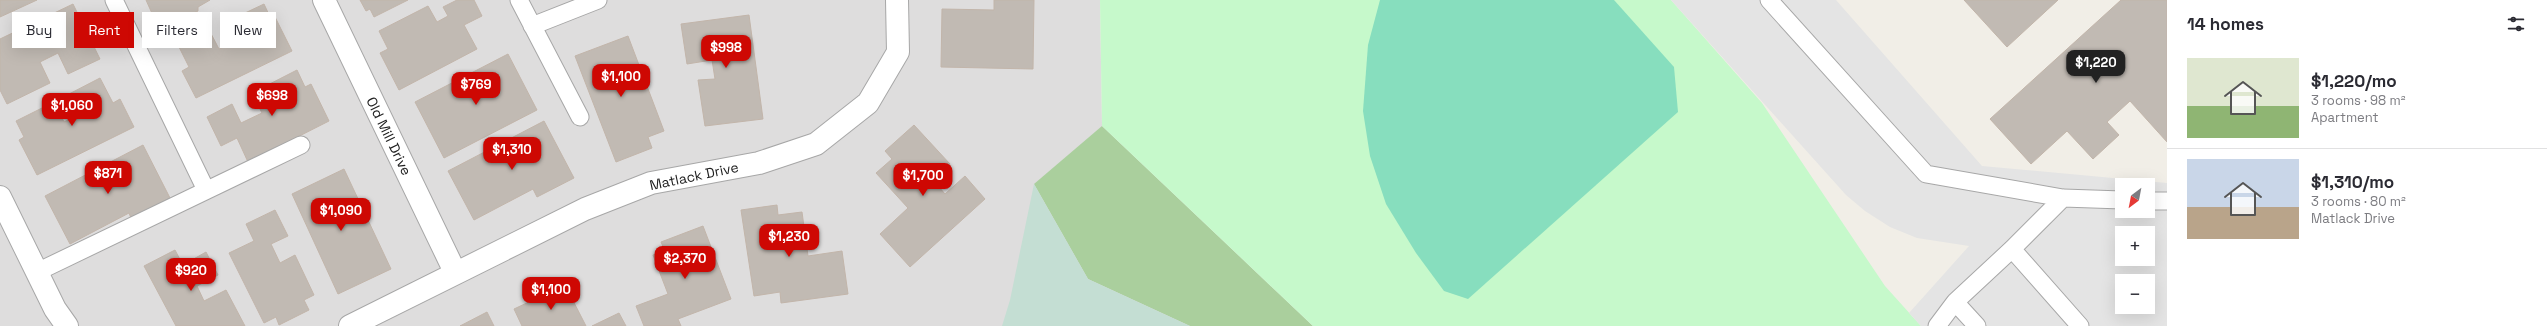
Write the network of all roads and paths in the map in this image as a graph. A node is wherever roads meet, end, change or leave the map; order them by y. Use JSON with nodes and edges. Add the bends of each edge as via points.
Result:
{"nodes":[{"id":1,"x":114,"y":0,"type":"edge"},
{"id":2,"x":324,"y":0,"type":"edge"},
{"id":3,"x":519,"y":0,"type":"edge"},
{"id":4,"x":598,"y":0,"type":"edge"},
{"id":5,"x":897,"y":0,"type":"edge"},
{"id":6,"x":1769,"y":0,"type":"edge"},
{"id":7,"x":532,"y":26,"type":"junction"},
{"id":8,"x":580,"y":117,"type":"dead end"},
{"id":9,"x":301,"y":145,"type":"dead end"},
{"id":10,"x":206,"y":190,"type":"junction"},
{"id":11,"x":0,"y":197,"type":"edge"},
{"id":12,"x":2062,"y":198,"type":"junction"},
{"id":13,"x":2115,"y":200,"type":"edge"},
{"id":14,"x":2155,"y":200,"type":"edge"},
{"id":15,"x":2167,"y":201,"type":"edge"},
{"id":16,"x":2012,"y":249,"type":"junction"},
{"id":17,"x":37,"y":272,"type":"junction"},
{"id":18,"x":455,"y":272,"type":"junction"},
{"id":19,"x":1955,"y":302,"type":"junction"},
{"id":20,"x":67,"y":326,"type":"edge"},
{"id":21,"x":350,"y":326,"type":"edge"},
{"id":22,"x":1938,"y":326,"type":"edge"},
{"id":23,"x":1977,"y":326,"type":"edge"},
{"id":24,"x":2080,"y":326,"type":"edge"}],
"edges":[{"from":1,"to":10,"type":"lane"},
{"from":2,"to":18,"type":"street","name":"Old Mill Drive"},
{"from":3,"to":7,"type":"lane"},
{"from":4,"to":7,"type":"lane"},
{"from":5,"to":18,"type":"street","name":"Matlack Drive","via":[[898,52],[868,103],[816,144],[759,163],[651,183],[585,209]]},
{"from":6,"to":12,"type":"lane","via":[[1926,174]]},
{"from":7,"to":8,"type":"lane"},
{"from":9,"to":10,"type":"lane"},
{"from":10,"to":17,"type":"lane"},
{"from":11,"to":17,"type":"street"},
{"from":12,"to":13,"type":"lane"},
{"from":12,"to":16,"type":"lane"},
{"from":14,"to":15,"type":"lane"},
{"from":16,"to":19,"type":"lane"},
{"from":16,"to":24,"type":"lane"},
{"from":17,"to":20,"type":"street","via":[[55,309]]},
{"from":18,"to":21,"type":"street","name":"Matlack Drive"},
{"from":19,"to":22,"type":"lane"},
{"from":19,"to":23,"type":"lane"}]}
